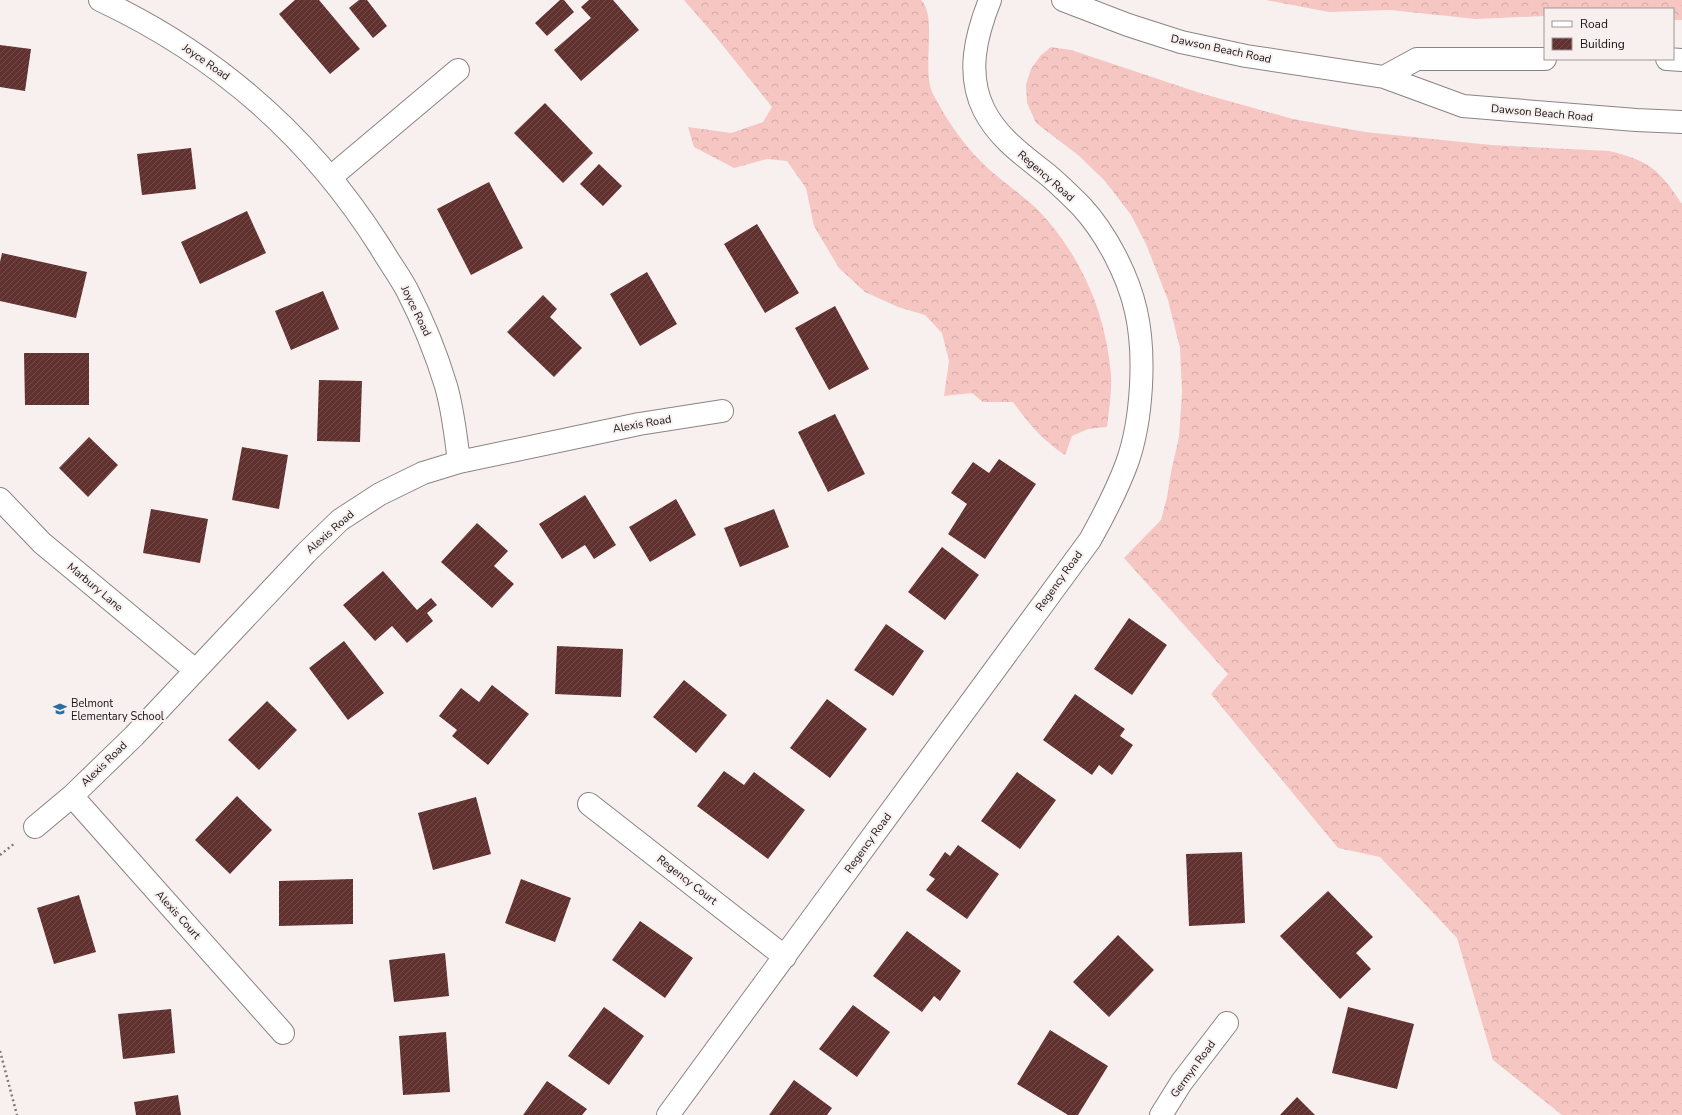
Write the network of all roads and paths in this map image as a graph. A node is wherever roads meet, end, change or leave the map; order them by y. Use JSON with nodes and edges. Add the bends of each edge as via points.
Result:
{"nodes":[{"id":1,"x":100,"y":0,"type":"edge"},
{"id":2,"x":990,"y":0,"type":"edge"},
{"id":3,"x":1063,"y":0,"type":"edge"},
{"id":4,"x":1544,"y":59,"type":"edge"},
{"id":5,"x":458,"y":70,"type":"dead end"},
{"id":6,"x":1384,"y":77,"type":"junction"},
{"id":7,"x":1682,"y":122,"type":"edge"},
{"id":8,"x":331,"y":177,"type":"junction"},
{"id":9,"x":722,"y":411,"type":"dead end"},
{"id":10,"x":459,"y":462,"type":"junction"},
{"id":11,"x":0,"y":499,"type":"edge"},
{"id":12,"x":195,"y":670,"type":"junction"},
{"id":13,"x":72,"y":796,"type":"junction"},
{"id":14,"x":589,"y":804,"type":"dead end"},
{"id":15,"x":35,"y":827,"type":"dead end"},
{"id":16,"x":784,"y":956,"type":"junction"},
{"id":17,"x":1227,"y":1023,"type":"dead end"},
{"id":18,"x":283,"y":1033,"type":"dead end"},
{"id":19,"x":0,"y":1050,"type":"edge"},
{"id":20,"x":17,"y":1115,"type":"edge"},
{"id":21,"x":668,"y":1115,"type":"edge"},
{"id":22,"x":1161,"y":1115,"type":"edge"}],
"edges":[{"from":1,"to":8,"type":"street","name":"Joyce Road","via":[[132,15],[190,49],[243,89],[283,125]]},
{"from":2,"to":16,"type":"street","name":"Regency Road","via":[[981,24],[974,60],[977,91],[992,125],[1022,155],[1061,186],[1097,226],[1126,280],[1136,312],[1140,349],[1141,388],[1137,427],[1113,497],[1090,540]]},
{"from":3,"to":6,"type":"street","name":"Dawson Beach Road","via":[[1180,42],[1246,56]]},
{"from":4,"to":6,"type":"street","via":[[1417,59]]},
{"from":5,"to":8,"type":"street"},
{"from":6,"to":7,"type":"street","name":"Dawson Beach Road","via":[[1463,106]]},
{"from":8,"to":10,"type":"street","name":"Joyce Road","via":[[361,216],[406,288],[429,337],[446,388]]},
{"from":9,"to":10,"type":"street","name":"Alexis Road","via":[[639,424]]},
{"from":10,"to":12,"type":"street","name":"Alexis Road","via":[[423,473],[380,494],[340,520],[306,552]]},
{"from":11,"to":12,"type":"street","name":"Marbury Lane","via":[[42,543]]},
{"from":12,"to":13,"type":"street","name":"Alexis Road","via":[[134,736]]},
{"from":13,"to":15,"type":"street","name":"Alexis Road"},
{"from":13,"to":18,"type":"street","name":"Alexis Court"},
{"from":14,"to":16,"type":"street","name":"Regency Court"},
{"from":16,"to":21,"type":"street","name":"Regency Road"},
{"from":17,"to":22,"type":"street","name":"Germyn Road","via":[[1181,1083]]},
{"from":19,"to":20,"type":"path"}]}
